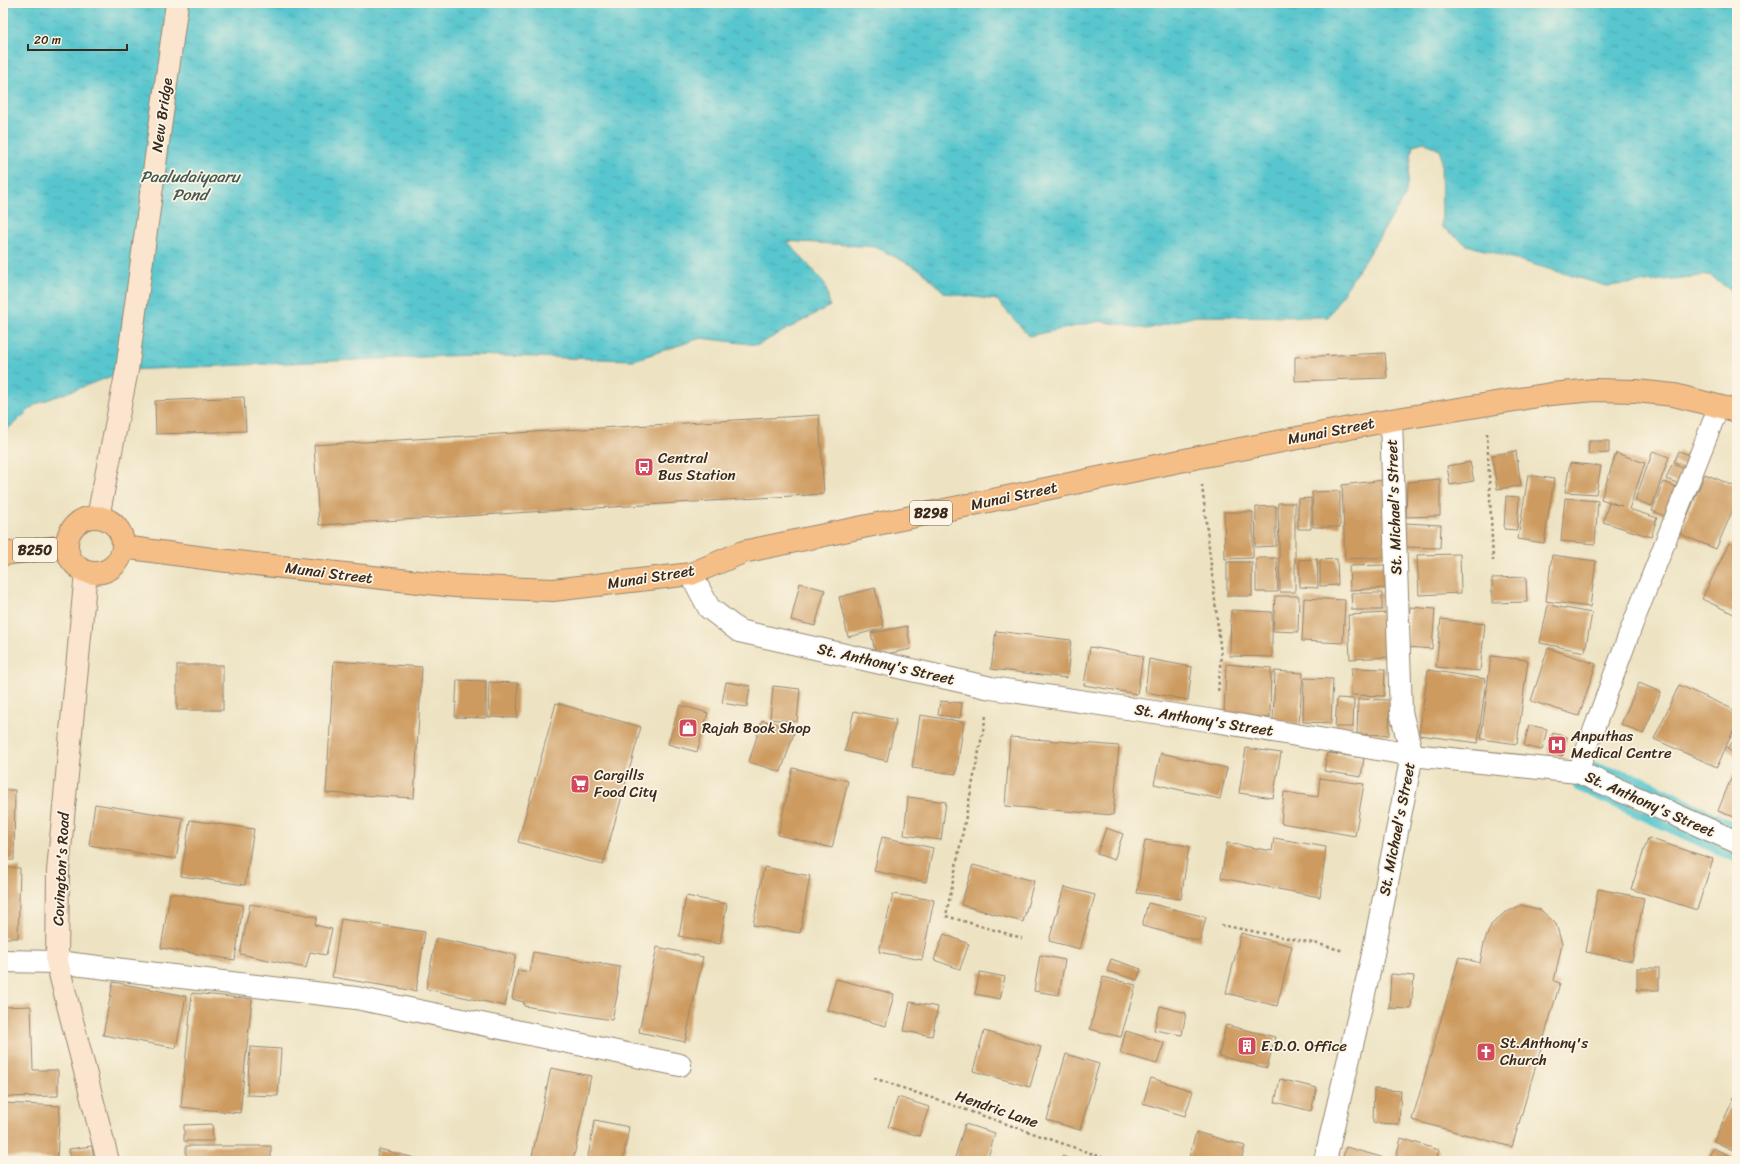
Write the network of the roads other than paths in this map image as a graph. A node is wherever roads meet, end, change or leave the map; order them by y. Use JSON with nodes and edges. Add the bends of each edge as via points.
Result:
{"nodes":[{"id":1,"x":177,"y":3,"type":"edge"},
{"id":2,"x":1728,"y":409,"type":"edge"},
{"id":3,"x":1391,"y":420,"type":"junction"},
{"id":4,"x":98,"y":517,"type":"junction"},
{"id":5,"x":67,"y":546,"type":"junction"},
{"id":6,"x":123,"y":547,"type":"junction"},
{"id":7,"x":3,"y":554,"type":"edge"},
{"id":8,"x":86,"y":572,"type":"junction"},
{"id":9,"x":691,"y":574,"type":"junction"},
{"id":10,"x":1412,"y":755,"type":"junction"},
{"id":11,"x":1578,"y":772,"type":"junction"},
{"id":12,"x":1737,"y":842,"type":"edge"},
{"id":13,"x":3,"y":961,"type":"edge"},
{"id":14,"x":57,"y":962,"type":"junction"},
{"id":15,"x":680,"y":1065,"type":"dead end"},
{"id":16,"x":108,"y":1161,"type":"edge"},
{"id":17,"x":1325,"y":1161,"type":"edge"}],
"edges":[{"from":1,"to":4,"type":"main road","name":"New Bridge","via":[[128,370]]},
{"from":2,"to":3,"type":"main road","name":"Munai Street","number":"B298","via":[[1674,395],[1595,390],[1486,403]]},
{"from":2,"to":11,"type":"lane","via":[[1632,626]]},
{"from":3,"to":9,"type":"main road","name":"Munai Street","number":"B298","via":[[1199,457],[743,552]]},
{"from":3,"to":10,"type":"street","name":"St. Michael's Street","via":[[1401,712]]},
{"from":4,"to":5,"type":"main road","via":[[86,518],[76,525],[69,534]]},
{"from":4,"to":6,"type":"main road","via":[[112,522],[120,533]]},
{"from":5,"to":7,"type":"main road","number":"B250"},
{"from":5,"to":8,"type":"main road","via":[[69,558]]},
{"from":6,"to":8,"type":"main road","via":[[119,559],[111,568],[99,573]]},
{"from":6,"to":9,"type":"main road","name":"Munai Street","number":"B298","via":[[376,578],[490,588],[553,590]]},
{"from":8,"to":14,"type":"main road","name":"Covington's Road","via":[[58,871]]},
{"from":9,"to":10,"type":"street","name":"St. Anthony's Street","via":[[709,608],[739,631],[991,688],[1215,721]]},
{"from":10,"to":11,"type":"street","name":"St. Anthony's Street"},
{"from":10,"to":17,"type":"street","name":"St. Michael's Street","via":[[1372,959]]},
{"from":11,"to":12,"type":"street","name":"St. Anthony's Street"},
{"from":13,"to":14,"type":"street"},
{"from":14,"to":15,"type":"street","via":[[356,998]]},
{"from":14,"to":16,"type":"main road","name":"Covington's Road"}]}
